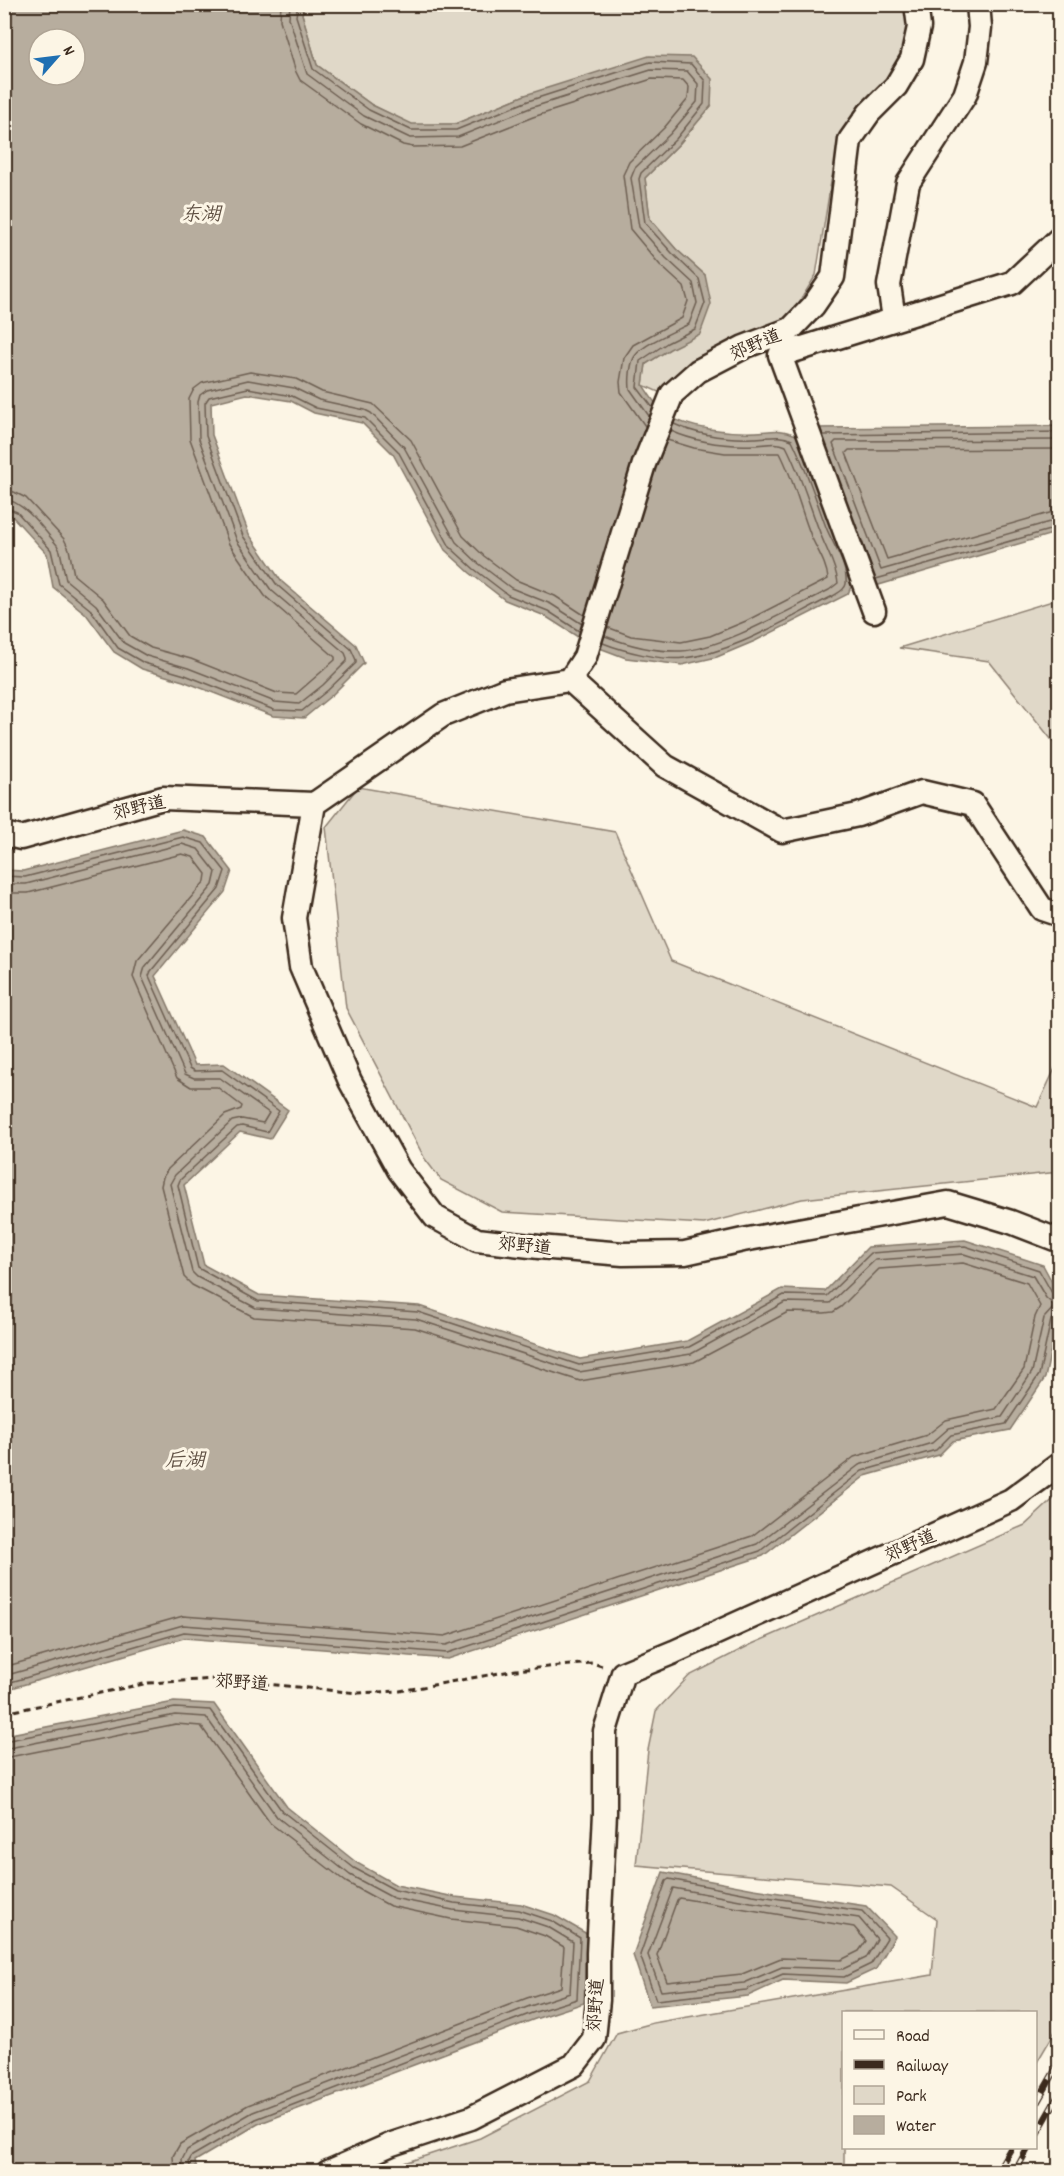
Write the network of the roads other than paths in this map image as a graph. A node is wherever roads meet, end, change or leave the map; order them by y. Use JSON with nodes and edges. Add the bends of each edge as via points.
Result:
{"nodes":[{"id":1,"x":916,"y":4,"type":"edge"},
{"id":2,"x":978,"y":4,"type":"edge"},
{"id":3,"x":1059,"y":238,"type":"edge"},
{"id":4,"x":894,"y":319,"type":"junction"},
{"id":5,"x":775,"y":346,"type":"junction"},
{"id":6,"x":873,"y":611,"type":"dead end"},
{"id":7,"x":570,"y":680,"type":"junction"},
{"id":8,"x":314,"y":804,"type":"junction"},
{"id":9,"x":4,"y":834,"type":"edge"},
{"id":10,"x":1059,"y":915,"type":"edge"},
{"id":11,"x":1059,"y":1241,"type":"edge"},
{"id":12,"x":1059,"y":1464,"type":"edge"},
{"id":13,"x":328,"y":2172,"type":"edge"}],
"edges":[{"from":1,"to":5,"type":"street","name":"郊野道","via":[[919,27],[912,59],[896,86],[869,112],[850,140],[833,277],[813,306]]},
{"from":2,"to":4,"type":"street","via":[[976,62],[965,95],[908,183],[889,285]]},
{"from":3,"to":4,"type":"street","via":[[1012,283]]},
{"from":4,"to":5,"type":"street"},
{"from":5,"to":6,"type":"street"},
{"from":5,"to":7,"type":"street","name":"郊野道","via":[[744,347],[698,371],[672,394],[644,464],[585,657]]},
{"from":7,"to":8,"type":"street","via":[[505,690],[443,715]]},
{"from":7,"to":10,"type":"street","via":[[665,766],[782,831],[858,815],[922,792],[973,804],[1042,909]]},
{"from":8,"to":9,"type":"street","name":"郊野道","via":[[163,798],[21,838]]},
{"from":8,"to":11,"type":"street","name":"郊野道","via":[[294,918],[302,968],[350,1081],[399,1170],[435,1217],[477,1240],[613,1253],[685,1253],[948,1203]]},
{"from":12,"to":13,"type":"street","name":"郊野道","via":[[1011,1500],[623,1673],[605,1731],[594,2039],[574,2065],[471,2118],[392,2144]]}]}
